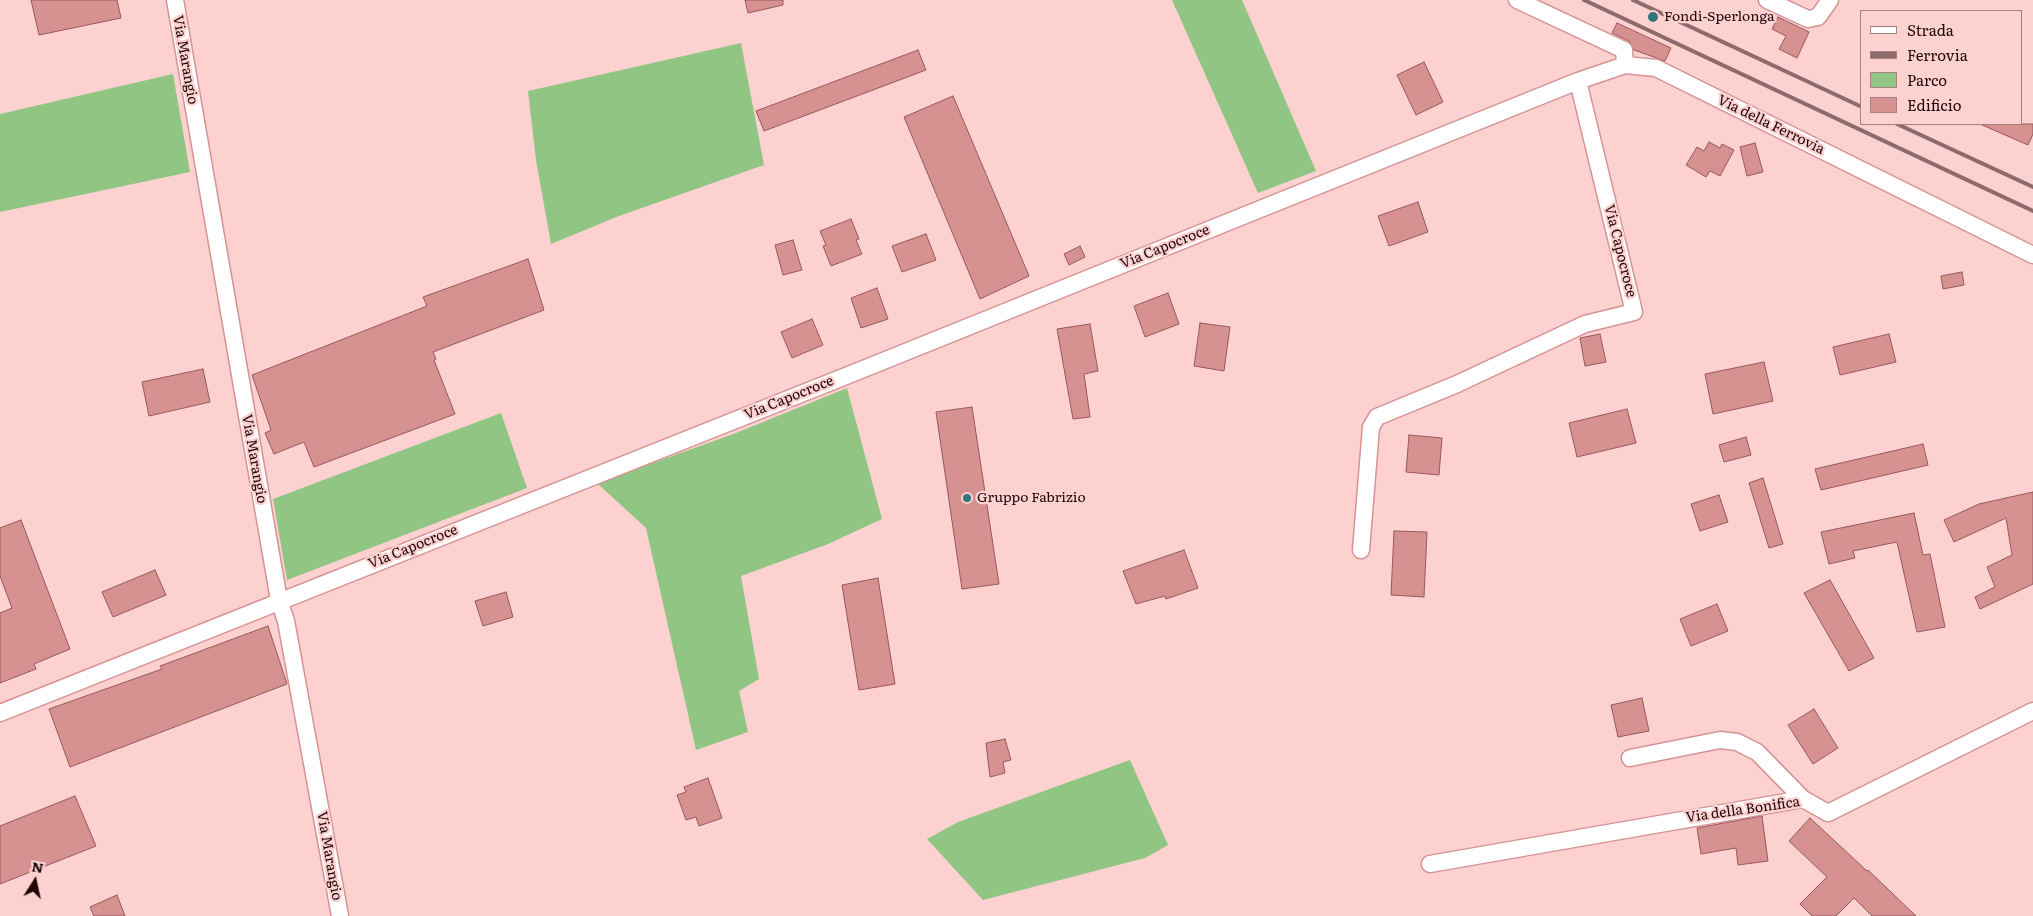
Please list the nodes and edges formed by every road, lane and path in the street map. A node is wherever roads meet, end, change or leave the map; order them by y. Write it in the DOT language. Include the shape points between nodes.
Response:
graph roads {
  1 [pos="175,0"];
  2 [pos="1517,0"];
  3 [pos="1767,0"];
  4 [pos="1830,0"];
  5 [pos="1625,65"];
  6 [pos="1578,81"];
  7 [pos="2033,255"];
  8 [pos="1361,550"];
  9 [pos="279,600"];
  10 [pos="2033,711"];
  11 [pos="0,713"];
  12 [pos="1630,758"];
  13 [pos="1803,799"];
  14 [pos="1430,864"];
  15 [pos="340,916"];
  1 -- 9 [label="street, Via Marangio"];
  2 -- 5 [label="street" via="1624,50"];
  3 -- 4 [label="street" via="1808,20 1818,17"];
  5 -- 6 [label="street, Via Capocroce"];
  5 -- 7 [label="street, Via della Ferrovia" via="1656,68"];
  6 -- 8 [label="street, Via Capocroce" via="1634,312 1584,324 1457,384 1377,417 1371,427"];
  6 -- 9 [label="street, Via Capocroce"];
  9 -- 11 [label="street, Via Capocroce"];
  9 -- 15 [label="street, Via Marangio" via="286,622"];
  10 -- 13 [label="street, Via della Bonifica" via="1828,813"];
  12 -- 13 [label="street" via="1720,740 1737,742 1757,752"];
  13 -- 14 [label="street, Via della Bonifica"];
}
